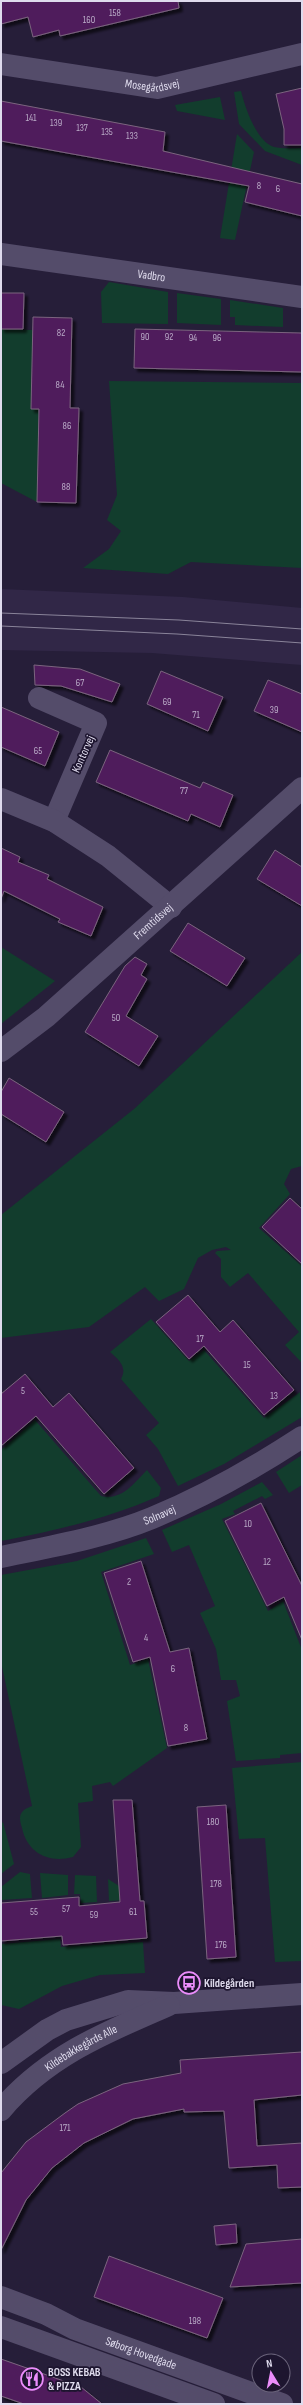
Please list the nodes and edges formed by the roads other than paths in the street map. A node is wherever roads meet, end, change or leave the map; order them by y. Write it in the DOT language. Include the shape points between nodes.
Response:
graph roads {
  1 [pos="302,54"];
  2 [pos="1,64"];
  3 [pos="1,254"];
  4 [pos="302,297"];
  5 [pos="39,698"];
  6 [pos="302,788"];
  7 [pos="1,800"];
  8 [pos="54,821"];
  9 [pos="171,907"];
  10 [pos="1,1051"];
  11 [pos="302,1437"];
  12 [pos="1,1557"];
  13 [pos="302,1994"];
  14 [pos="174,2003"];
  15 [pos="1,2063"];
  16 [pos="4,2100"];
  17 [pos="1,2297"];
  18 [pos="1,2310"];
  19 [pos="1,2327"];
  20 [pos="75,2329"];
  21 [pos="170,2397"];
  22 [pos="214,2404"];
  23 [pos="282,2404"];
  1 -- 2 [label="street, Mosegårdsvej" via="157,88"];
  3 -- 4 [label="street, Vadbro"];
  5 -- 8 [label="street, Kontorvej" via="96,723"];
  6 -- 9 [label="street, Fremtidsvej"];
  7 -- 8 [label="street"];
  8 -- 9 [label="street" via="108,856"];
  9 -- 10 [label="street, Fremtidsvej" via="46,1017"];
  11 -- 12 [label="street, Solnavej" via="260,1465 151,1518 67,1543"];
  13 -- 14 [label="street, Kildebakkegårds Alle"];
  14 -- 15 [label="street, Kildebakkegårds Alle" via="128,2001 88,2012 47,2030"];
  14 -- 16 [label="street, Kildebakkegårds Alle" via="81,2044 47,2066"];
  17 -- 20 [label="street, Søborg Hovedgade" via="46,2314"];
  18 -- 20 [label="street"];
  19 -- 21 [label="street, Søborg Hovedgade"];
  20 -- 23 [label="street, Søborg Hovedgade"];
  21 -- 22 [label="street, Søborg Hovedgade"];
}
